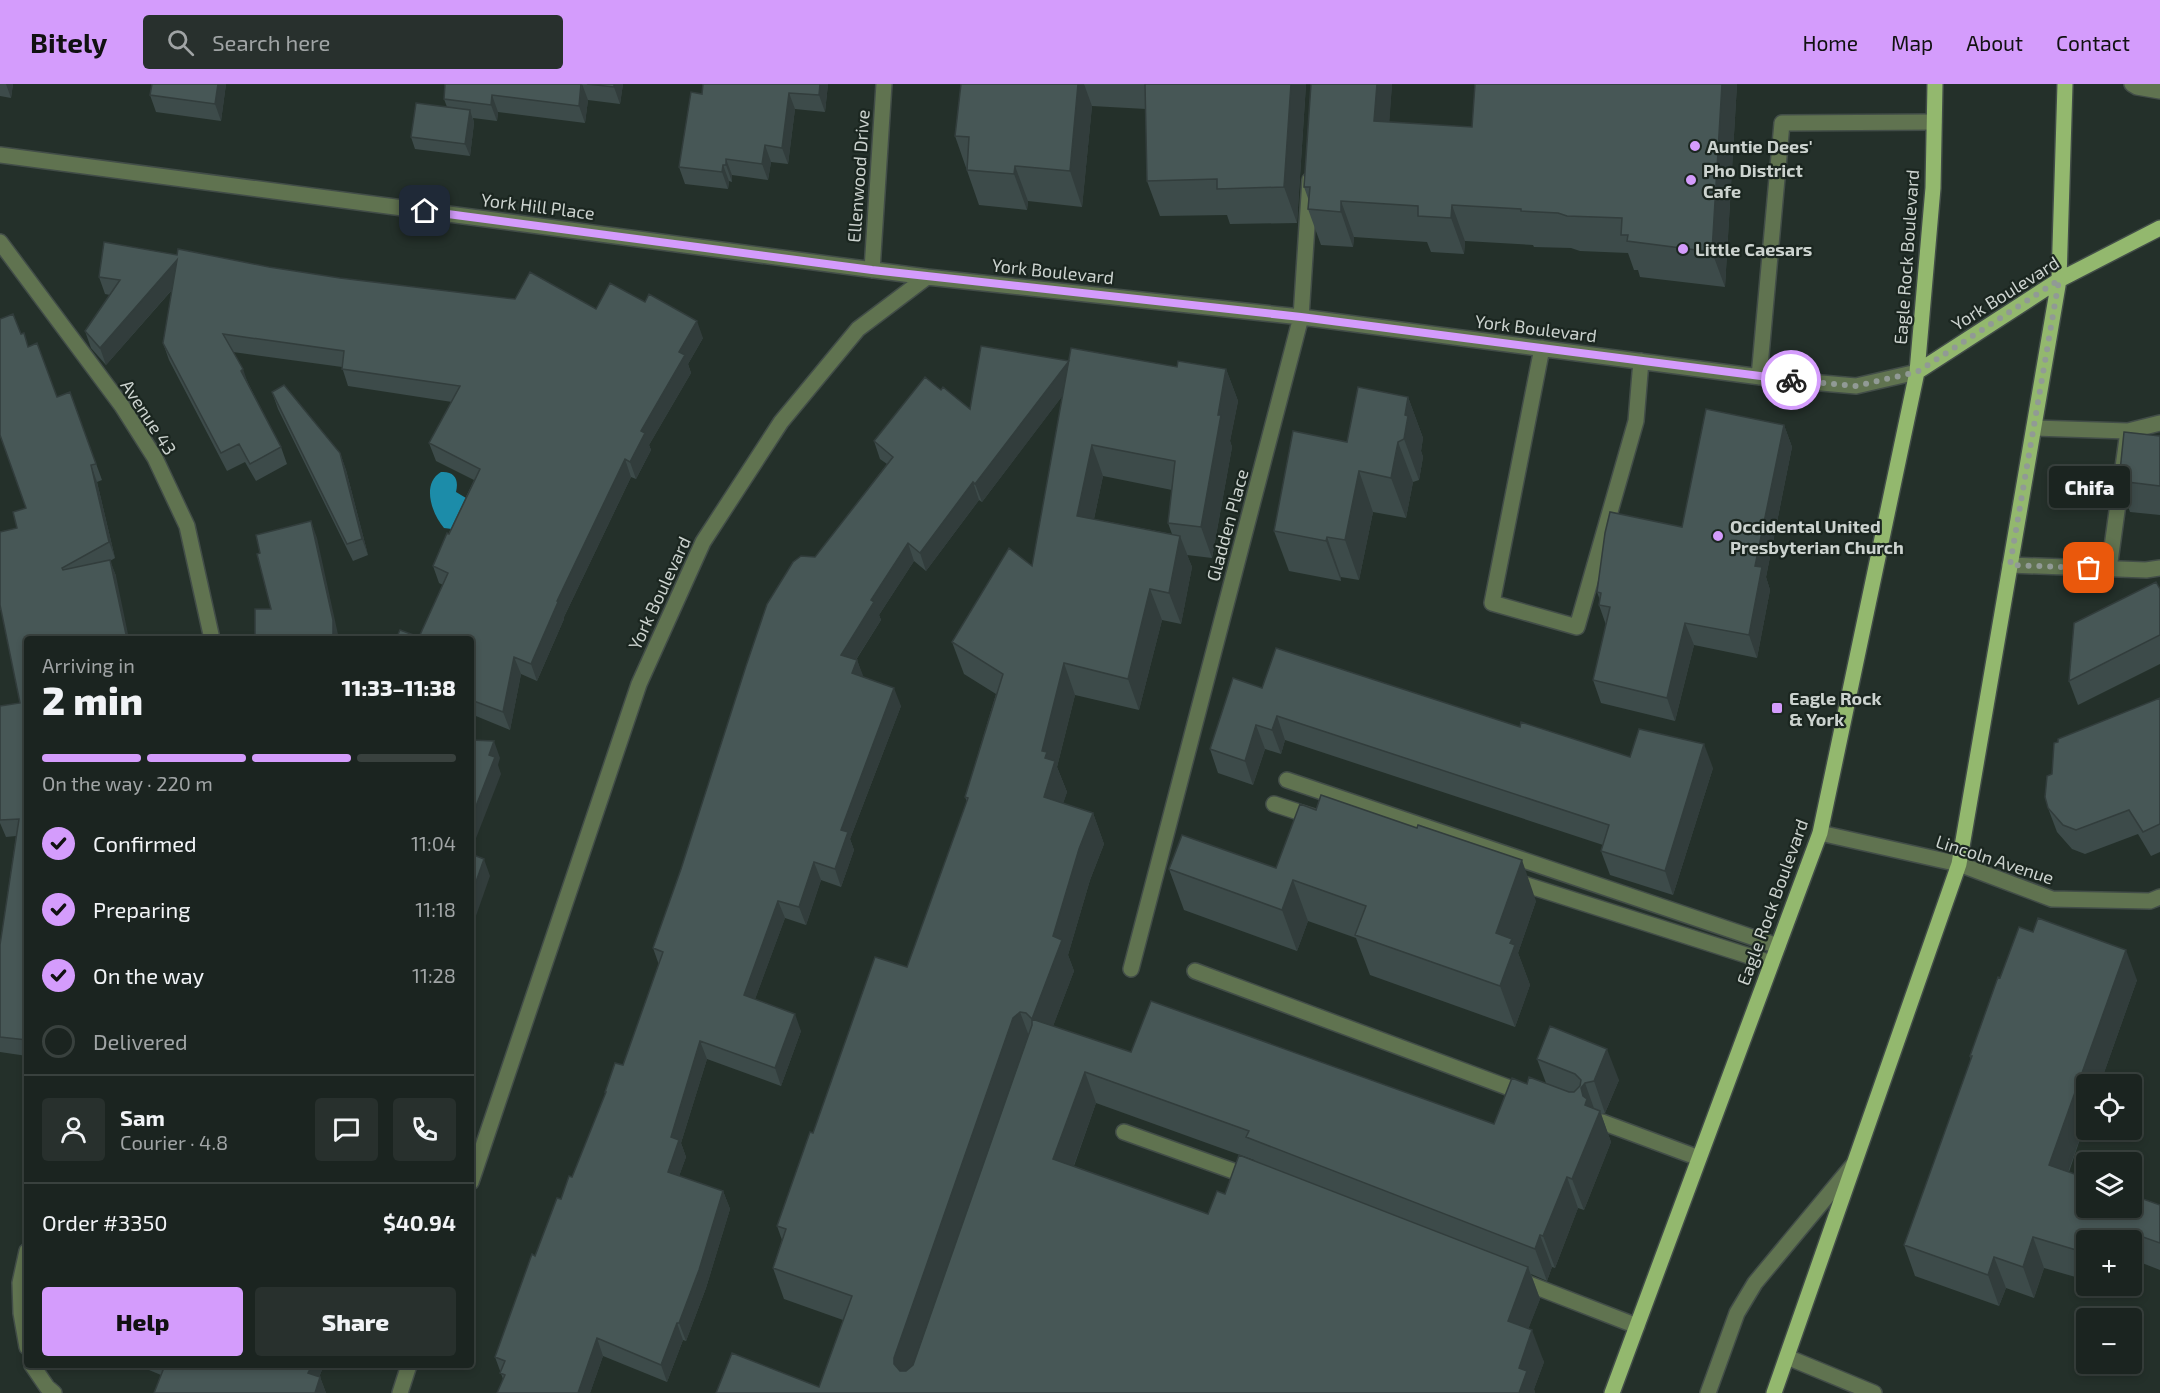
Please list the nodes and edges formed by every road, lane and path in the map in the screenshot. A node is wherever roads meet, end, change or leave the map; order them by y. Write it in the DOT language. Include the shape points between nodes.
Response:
graph roads {
  1 [pos="884,84"];
  2 [pos="1935,84"];
  3 [pos="2065,84"];
  4 [pos="2132,84"];
  5 [pos="2160,91"];
  6 [pos="1934,122"];
  7 [pos="0,155"];
  8 [pos="1311,164"];
  9 [pos="2160,228"];
  10 [pos="0,242"];
  11 [pos="872,270"];
  12 [pos="927,276"];
  13 [pos="2059,280"];
  14 [pos="1301,317"];
  15 [pos="1542,348"];
  16 [pos="1641,361"];
  17 [pos="1917,372"];
  18 [pos="1759,377"];
  19 [pos="2160,423"];
  20 [pos="2034,428"];
  21 [pos="2128,431"];
  22 [pos="2010,565"];
  23 [pos="2160,568"];
  24 [pos="2109,569"];
  25 [pos="211,636"];
  26 [pos="1287,780"];
  27 [pos="1274,804"];
  28 [pos="1330,822"];
  29 [pos="1820,832"];
  30 [pos="1959,864"];
  31 [pos="1500,876"];
  32 [pos="2160,897"];
  33 [pos="1778,946"];
  34 [pos="1771,963"];
  35 [pos="1131,969"];
  36 [pos="1195,971"];
  37 [pos="1538,1098"];
  38 [pos="1602,1122"];
  39 [pos="1124,1132"];
  40 [pos="1699,1158"];
  41 [pos="1854,1164"];
  42 [pos="474,1173"];
  43 [pos="1266,1183"];
  44 [pos="24,1265"];
  45 [pos="1506,1275"];
  46 [pos="1637,1326"];
  47 [pos="24,1330"];
  48 [pos="1787,1357"];
  49 [pos="34,1368"];
  50 [pos="409,1368"];
  51 [pos="54,1393"];
  52 [pos="400,1393"];
  53 [pos="1612,1393"];
  54 [pos="1708,1393"];
  55 [pos="1774,1393"];
  56 [pos="1874,1393"];
  1 -- 11 [label="street, Ellenwood Drive"];
  2 -- 6 [label="main road, Eagle Rock Boulevard"];
  3 -- 13 [label="main road"];
  4 -- 5 [label="street"];
  6 -- 17 [label="main road, Eagle Rock Boulevard" via="1933,188"];
  6 -- 18 [label="street" via="1782,123"];
  7 -- 11 [label="street, York Hill Place"];
  8 -- 14 [label="street, Gladden Place"];
  9 -- 13 [label="main road, York Boulevard"];
  10 -- 25 [label="street, Avenue 43" via="122,406 155,459 186,526"];
  11 -- 12 [label="street, York Hill Place"];
  12 -- 14 [label="street, York Boulevard"];
  12 -- 42 [label="street, York Boulevard" via="851,337 781,422 703,542 639,684"];
  13 -- 17 [label="main road, York Boulevard"];
  13 -- 20 [label="main road"];
  14 -- 15 [label="street, York Boulevard"];
  14 -- 35 [label="street, Gladden Place"];
  15 -- 16 [label="street, York Boulevard"];
  15 -- 16 [label="street" via="1492,603 1577,627 1636,421"];
  16 -- 18 [label="street, York Boulevard"];
  17 -- 18 [label="street, York Boulevard" via="1856,386"];
  17 -- 29 [label="main road, Eagle Rock Boulevard"];
  19 -- 21 [label="street"];
  20 -- 21 [label="street"];
  20 -- 22 [label="main road"];
  21 -- 24 [label="street"];
  22 -- 24 [label="street"];
  22 -- 30 [label="main road"];
  23 -- 24 [label="street"];
  26 -- 33 [label="street"];
  27 -- 28 [label="street"];
  29 -- 30 [label="street, Lincoln Avenue"];
  29 -- 33 [label="main road, Eagle Rock Boulevard"];
  30 -- 32 [label="street, Lincoln Avenue" via="2052,899 2150,901"];
  30 -- 41 [label="main road"];
  31 -- 34 [label="street"];
  33 -- 34 [label="main road, Eagle Rock Boulevard"];
  34 -- 40 [label="main road, Eagle Rock Boulevard"];
  36 -- 37 [label="street"];
  38 -- 40 [label="street"];
  39 -- 43 [label="street"];
  40 -- 46 [label="main road, Eagle Rock Boulevard"];
  41 -- 48 [label="main road"];
  41 -- 54 [label="street" via="1755,1283 1737,1313"];
  44 -- 47 [label="street" via="20,1283"];
  45 -- 46 [label="street"];
  46 -- 53 [label="main road, Eagle Rock Boulevard"];
  48 -- 55 [label="main road"];
  48 -- 56 [label="street"];
  49 -- 51 [label="street"];
  50 -- 52 [label="street"];
}
